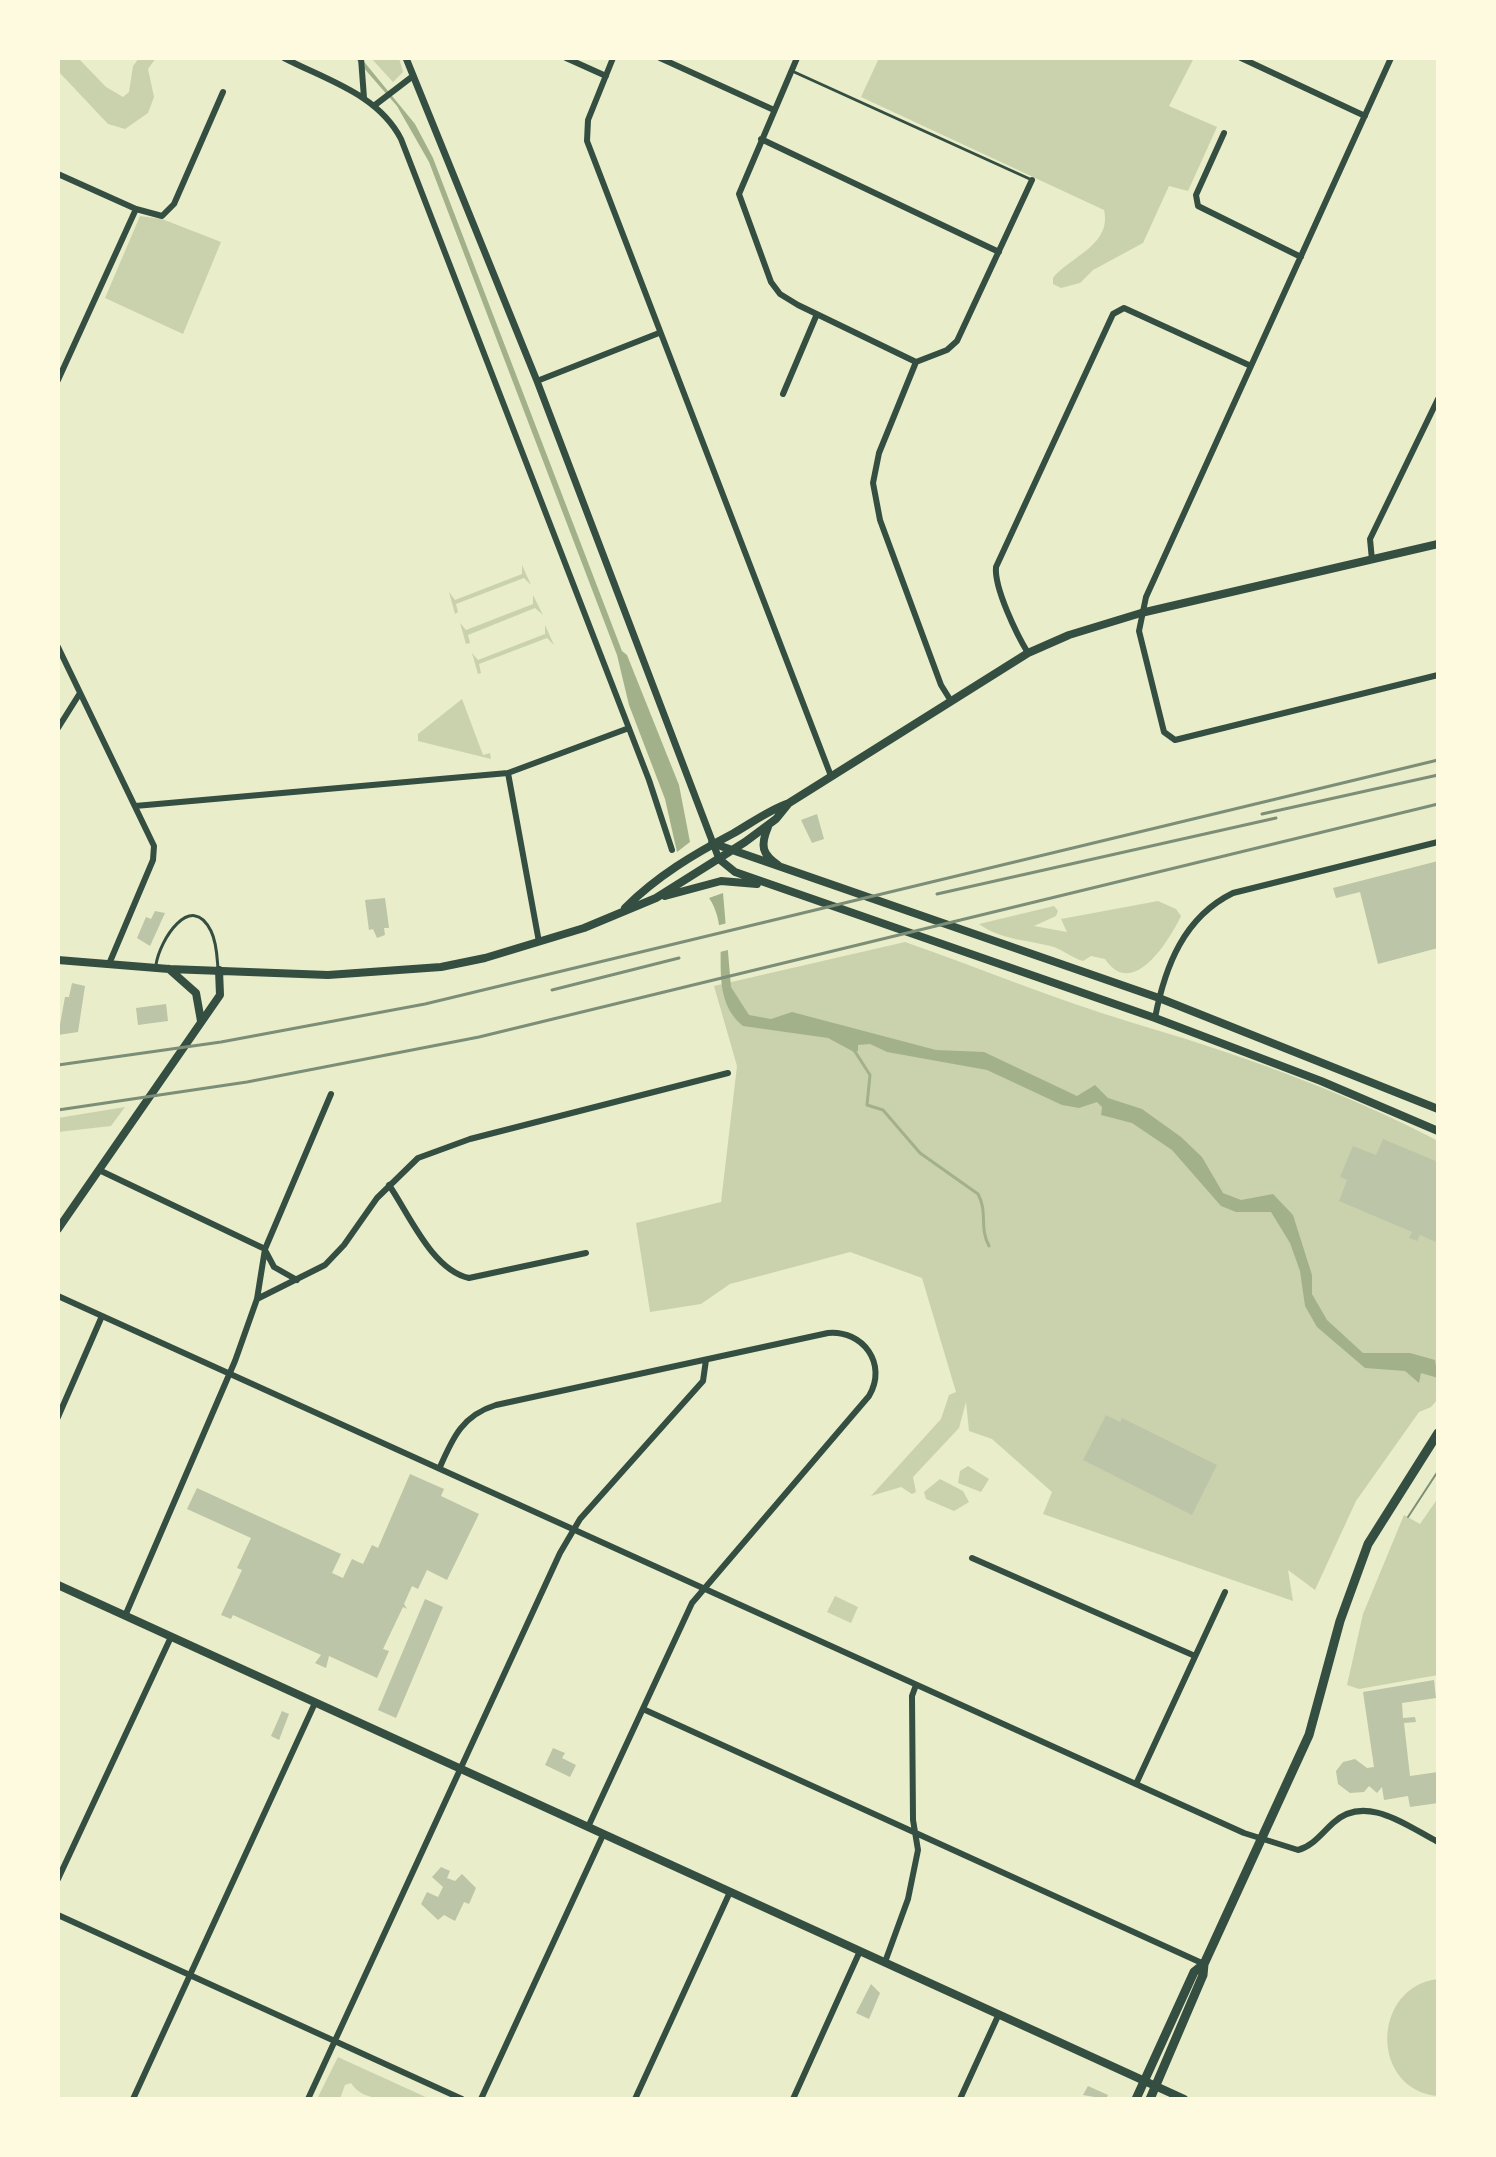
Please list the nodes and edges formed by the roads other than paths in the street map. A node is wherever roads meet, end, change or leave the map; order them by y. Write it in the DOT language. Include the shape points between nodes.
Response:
graph roads {
  1 [pos="284,58"];
  2 [pos="361,58"];
  3 [pos="406,58"];
  4 [pos="566,58"];
  5 [pos="613,58"];
  6 [pos="660,58"];
  7 [pos="797,58"];
  8 [pos="1241,58"];
  9 [pos="1391,58"];
  10 [pos="792,71"];
  11 [pos="413,76"];
  12 [pos="606,76"];
  13 [pos="223,92"];
  14 [pos="364,98"];
  15 [pos="375,105"];
  16 [pos="774,110"];
  17 [pos="1365,116"];
  18 [pos="1224,133"];
  19 [pos="761,139"];
  20 [pos="58,174"];
  21 [pos="1032,180"];
  22 [pos="136,209"];
  23 [pos="999,252"];
  24 [pos="1301,257"];
  25 [pos="817,314"];
  26 [pos="659,333"];
  27 [pos="916,362"];
  28 [pos="1251,366"];
  29 [pos="58,380"];
  30 [pos="537,381"];
  31 [pos="783,394"];
  32 [pos="1438,399"];
  33 [pos="1438,544"];
  34 [pos="1372,560"];
  35 [pos="1141,613"];
  36 [pos="58,647"];
  37 [pos="1028,653"];
  38 [pos="1438,675"];
  39 [pos="80,693"];
  40 [pos="951,701"];
  41 [pos="58,728"];
  42 [pos="629,728"];
  43 [pos="508,773"];
  44 [pos="831,776"];
  45 [pos="789,803"];
  46 [pos="135,806"];
  47 [pos="776,819"];
  48 [pos="733,833"];
  49 [pos="1438,842"];
  50 [pos="712,843"];
  51 [pos="726,849"];
  52 [pos="672,850"];
  53 [pos="719,859"];
  54 [pos="789,873"];
  55 [pos="782,888"];
  56 [pos="656,898"];
  57 [pos="625,908"];
  58 [pos="539,942"];
  59 [pos="58,960"];
  60 [pos="109,964"];
  61 [pos="155,968"];
  62 [pos="169,969"];
  63 [pos="219,970"];
  64 [pos="1159,998"];
  65 [pos="1155,1018"];
  66 [pos="199,1025"];
  67 [pos="728,1073"];
  68 [pos="331,1094"];
  69 [pos="1438,1109"];
  70 [pos="1438,1131"];
  71 [pos="99,1170"];
  72 [pos="389,1185"];
  73 [pos="58,1229"];
  74 [pos="265,1249"];
  75 [pos="586,1253"];
  76 [pos="297,1280"];
  77 [pos="58,1296"];
  78 [pos="257,1299"];
  79 [pos="102,1316"];
  80 [pos="706,1360"];
  81 [pos="230,1374"];
  82 [pos="58,1417"];
  83 [pos="1438,1433"];
  84 [pos="440,1467"];
  85 [pos="574,1529"];
  86 [pos="972,1558"];
  87 [pos="58,1585"];
  88 [pos="703,1588"];
  89 [pos="1225,1592"];
  90 [pos="125,1616"];
  91 [pos="171,1637"];
  92 [pos="1195,1656"];
  93 [pos="916,1685"];
  94 [pos="315,1703"];
  95 [pos="643,1709"];
  96 [pos="461,1769"];
  97 [pos="1136,1784"];
  98 [pos="588,1827"];
  99 [pos="917,1834"];
  100 [pos="603,1835"];
  101 [pos="1261,1839"];
  102 [pos="1438,1842"];
  103 [pos="58,1879"];
  104 [pos="730,1892"];
  105 [pos="58,1915"];
  106 [pos="860,1951"];
  107 [pos="885,1962"];
  108 [pos="1204,1964"];
  109 [pos="190,1975"];
  110 [pos="998,2016"];
  111 [pos="334,2041"];
  112 [pos="1144,2081"];
  113 [pos="1155,2086"];
  114 [pos="133,2099"];
  115 [pos="308,2099"];
  116 [pos="462,2099"];
  117 [pos="481,2099"];
  118 [pos="635,2099"];
  119 [pos="793,2099"];
  120 [pos="960,2099"];
  121 [pos="1136,2099"];
  122 [pos="1150,2099"];
  123 [pos="1184,2099"];
  1 -- 14 [label="street"];
  2 -- 14 [label="street"];
  3 -- 11 [label="street"];
  4 -- 12 [label="street"];
  5 -- 12 [label="street"];
  6 -- 16 [label="street"];
  7 -- 10 [label="street"];
  8 -- 17 [label="street"];
  9 -- 17 [label="street"];
  10 -- 16 [label="street"];
  10 -- 21 [label="lane"];
  11 -- 15 [label="street"];
  11 -- 30 [label="street"];
  12 -- 26 [label="street" via="588,120 587,141"];
  13 -- 22 [label="street" via="171,209 162,216"];
  14 -- 15 [label="street"];
  15 -- 42 [label="street" via="401,139"];
  16 -- 19 [label="street"];
  17 -- 24 [label="street"];
  18 -- 24 [label="street" via="1196,195 1198,206"];
  19 -- 23 [label="street"];
  19 -- 25 [label="street" via="742,181 741,205 771,282 780,294"];
  20 -- 22 [label="street"];
  21 -- 23 [label="street"];
  22 -- 29 [label="street"];
  23 -- 27 [label="street" via="957,341"];
  24 -- 28 [label="street"];
  25 -- 27 [label="street"];
  25 -- 31 [label="street"];
  26 -- 30 [label="street"];
  26 -- 44 [label="street"];
  27 -- 40 [label="street" via="875,466 875,503"];
  28 -- 35 [label="street"];
  28 -- 37 [label="street" via="1121,308 1113,314 996,567"];
  30 -- 50 [label="street"];
  32 -- 34 [label="street" via="1372,535"];
  33 -- 34 [label="main road"];
  34 -- 35 [label="main road"];
  35 -- 37 [label="main road"];
  35 -- 38 [label="street" via="1139,631 1169,739"];
  36 -- 39 [label="street"];
  37 -- 40 [label="main road"];
  39 -- 41 [label="street"];
  39 -- 46 [label="street"];
  40 -- 44 [label="main road"];
  42 -- 43 [label="street"];
  42 -- 52 [label="street"];
  43 -- 46 [label="street"];
  43 -- 58 [label="street"];
  44 -- 45 [label="main road"];
  45 -- 47 [label="main road"];
  45 -- 48 [label="main road"];
  46 -- 60 [label="street" via="154,846 153,860"];
  47 -- 51 [label="main road"];
  47 -- 54 [label="main road" via="765,834 764,852"];
  48 -- 50 [label="main road"];
  48 -- 51 [label="main road"];
  49 -- 64 [label="street" via="1216,901 1184,933"];
  50 -- 51 [label="main road"];
  50 -- 53 [label="street"];
  50 -- 57 [label="main road" via="653,881"];
  51 -- 53 [label="main road"];
  51 -- 54 [label="main road"];
  53 -- 55 [label="main road" via="735,872"];
  53 -- 56 [label="main road"];
  54 -- 64 [label="main road"];
  55 -- 56 [label="main road" via="721,881"];
  55 -- 65 [label="main road"];
  56 -- 57 [label="main road"];
  57 -- 58 [label="main road"];
  58 -- 63 [label="main road" via="441,967 369,974"];
  59 -- 60 [label="main road"];
  60 -- 61 [label="main road"];
  61 -- 62 [label="main road"];
  61 -- 63 [label="lane" via="163,938 173,925 191,917 211,931"];
  62 -- 63 [label="main road"];
  62 -- 66 [label="main road" via="196,993"];
  63 -- 66 [label="main road" via="220,995"];
  64 -- 65 [label="street"];
  64 -- 69 [label="main road"];
  65 -- 70 [label="main road"];
  66 -- 71 [label="main road"];
  67 -- 72 [label="street" via="432,1151"];
  68 -- 74 [label="street"];
  71 -- 73 [label="main road"];
  71 -- 74 [label="street"];
  72 -- 75 [label="street" via="436,1255 456,1275 469,1278"];
  72 -- 76 [label="street" via="333,1257"];
  74 -- 76 [label="street" via="274,1267"];
  74 -- 78 [label="street"];
  76 -- 78 [label="street"];
  77 -- 79 [label="street"];
  78 -- 81 [label="street"];
  79 -- 81 [label="street"];
  79 -- 82 [label="street"];
  80 -- 84 [label="street" via="485,1408 462,1424"];
  80 -- 85 [label="street" via="703,1381"];
  80 -- 88 [label="street" via="845,1333 873,1356 876,1377 869,1396"];
  81 -- 84 [label="street"];
  81 -- 90 [label="street"];
  83 -- 101 [label="main road" via="1368,1544 1309,1735"];
  84 -- 85 [label="street"];
  85 -- 88 [label="street"];
  85 -- 96 [label="street"];
  86 -- 92 [label="street"];
  87 -- 90 [label="main road"];
  88 -- 93 [label="street"];
  88 -- 95 [label="street"];
  89 -- 92 [label="street"];
  90 -- 91 [label="main road"];
  91 -- 94 [label="main road"];
  91 -- 103 [label="street"];
  92 -- 97 [label="street"];
  93 -- 97 [label="street"];
  93 -- 99 [label="street" via="912,1696"];
  94 -- 96 [label="main road"];
  94 -- 109 [label="street"];
  95 -- 98 [label="street"];
  95 -- 99 [label="street"];
  96 -- 98 [label="main road"];
  96 -- 111 [label="street"];
  97 -- 101 [label="street"];
  98 -- 100 [label="main road"];
  99 -- 107 [label="street" via="908,1899"];
  99 -- 108 [label="street"];
  100 -- 104 [label="main road"];
  100 -- 117 [label="street"];
  101 -- 102 [label="street" via="1302,1849 1343,1815 1362,1810 1383,1814"];
  101 -- 108 [label="main road"];
  104 -- 106 [label="main road"];
  104 -- 118 [label="street"];
  105 -- 109 [label="street"];
  106 -- 107 [label="main road"];
  106 -- 119 [label="street"];
  107 -- 110 [label="main road"];
  108 -- 112 [label="main road" via="1194,1972"];
  108 -- 113 [label="main road"];
  109 -- 111 [label="street"];
  109 -- 114 [label="street"];
  110 -- 112 [label="main road"];
  110 -- 120 [label="street"];
  111 -- 115 [label="street"];
  111 -- 116 [label="street"];
  112 -- 113 [label="main road"];
  112 -- 121 [label="main road"];
  113 -- 122 [label="main road"];
  113 -- 123 [label="main road"];
}
